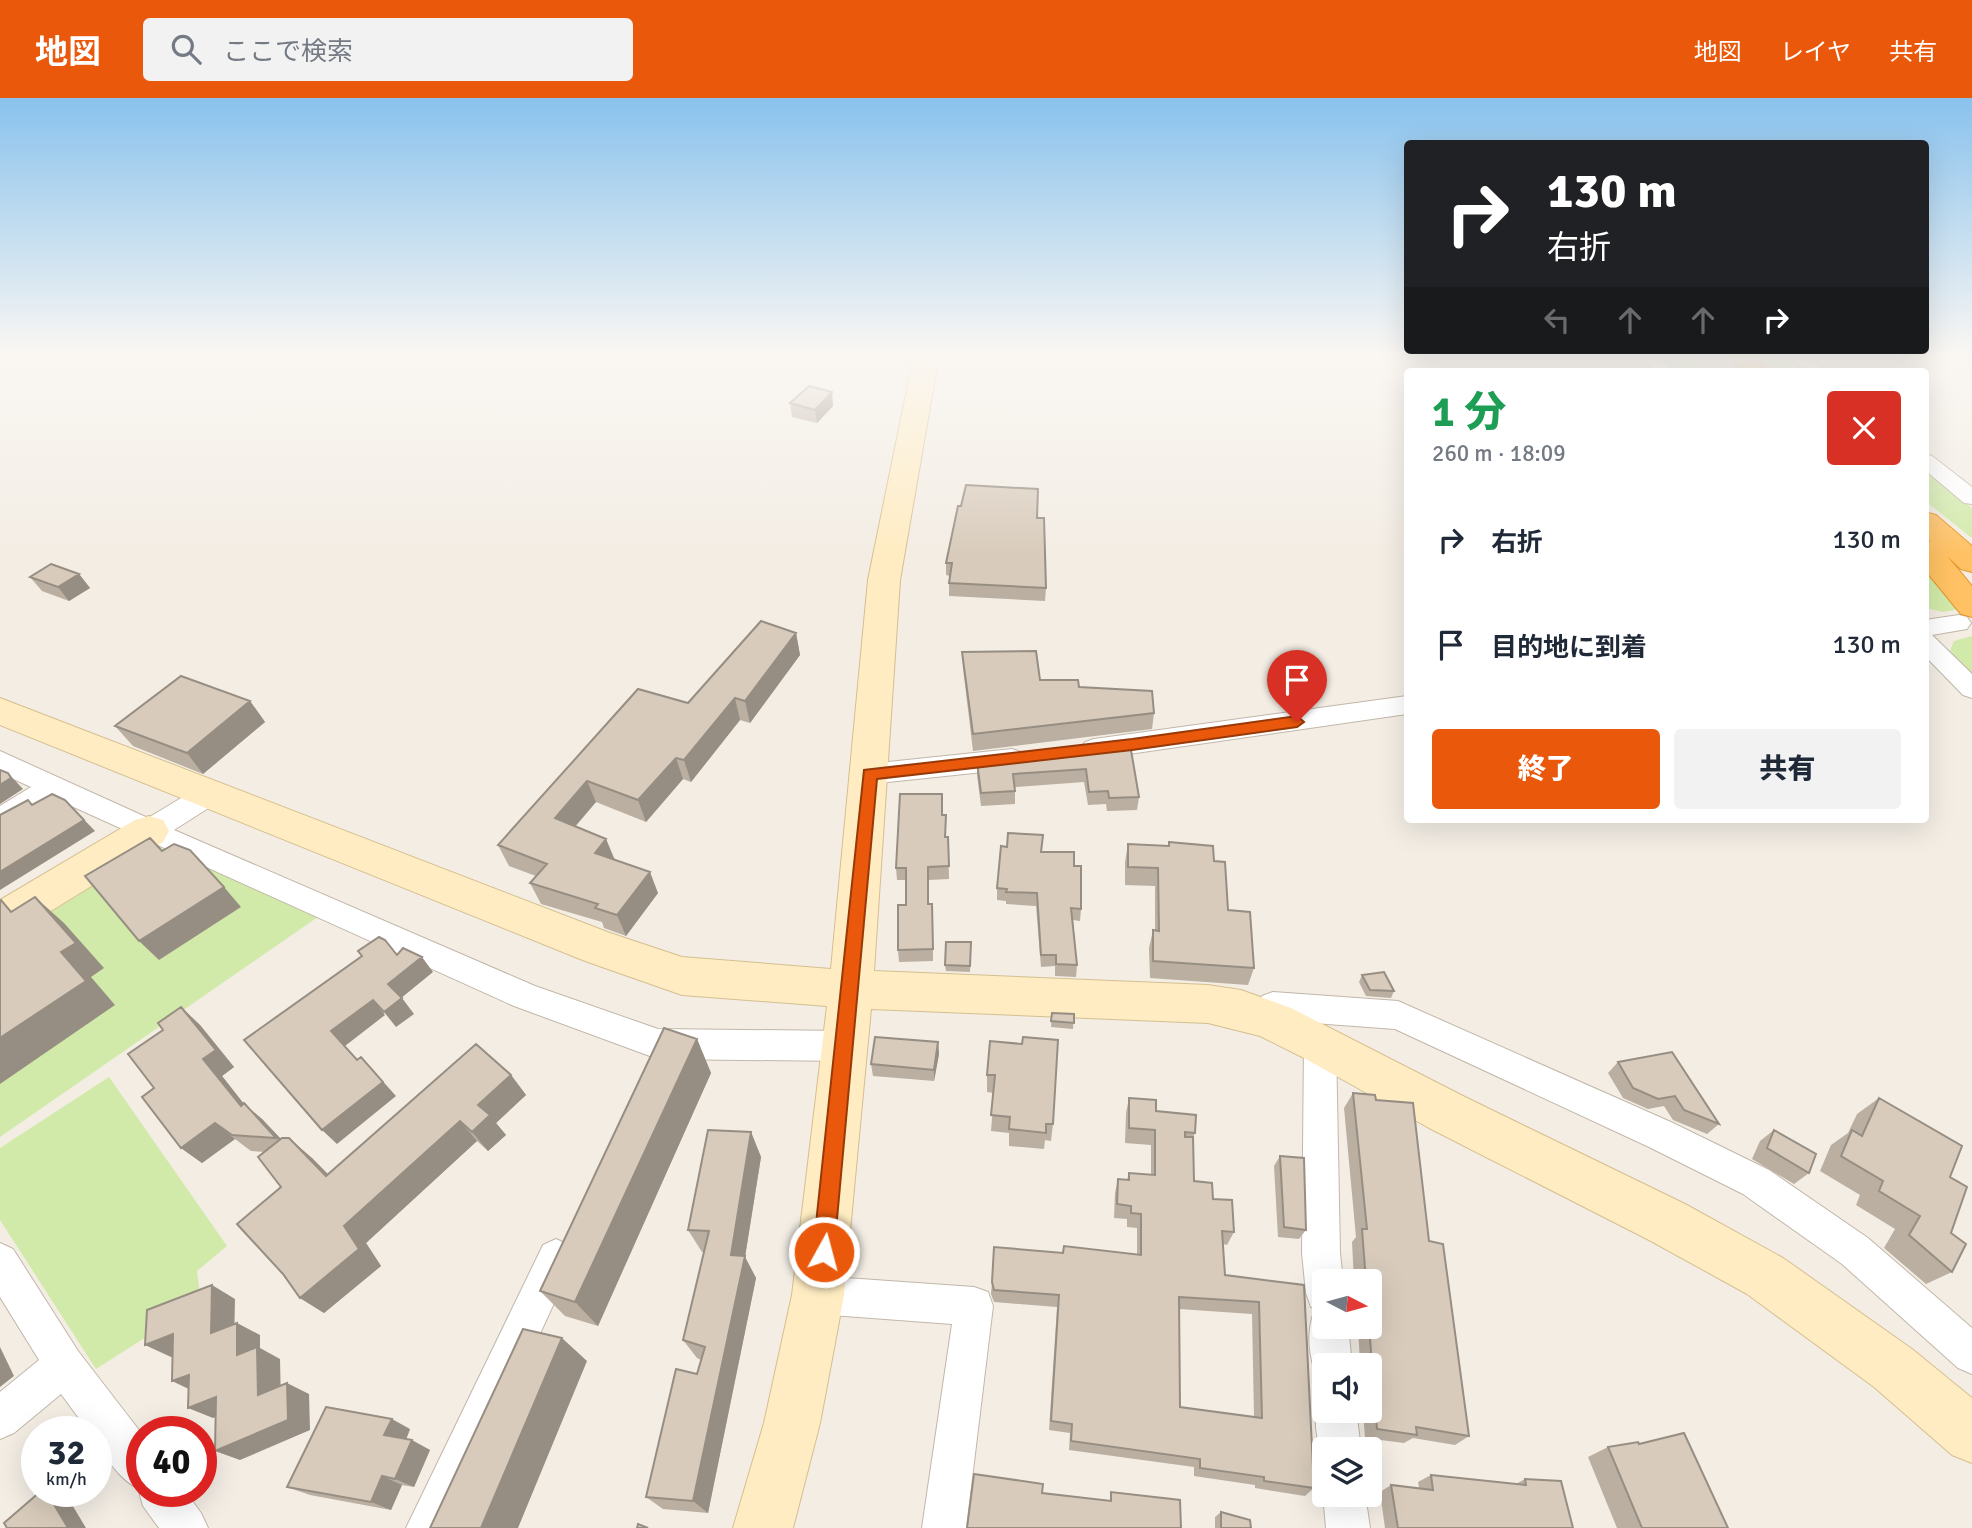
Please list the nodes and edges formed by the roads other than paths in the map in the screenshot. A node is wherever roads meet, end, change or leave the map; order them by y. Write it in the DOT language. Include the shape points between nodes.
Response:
graph roads {
  1 [pos="914,422"];
  2 [pos="1929,463"];
  3 [pos="1972,498"];
  4 [pos="1929,516"];
  5 [pos="1929,524"];
  6 [pos="1972,550"];
  7 [pos="1929,554"];
  8 [pos="1929,556"];
  9 [pos="1972,562"];
  10 [pos="1972,593"];
  11 [pos="1965,615"];
  12 [pos="1929,627"];
  13 [pos="1929,645"];
  14 [pos="1972,689"];
  15 [pos="1404,705"];
  16 [pos="0,711"];
  17 [pos="1065,753"];
  18 [pos="1038,756"];
  19 [pos="0,761"];
  20 [pos="869,774"];
  21 [pos="54,787"];
  22 [pos="211,793"];
  23 [pos="0,819"];
  24 [pos="149,831"];
  25 [pos="0,921"];
  26 [pos="851,989"];
  27 [pos="1273,1006"];
  28 [pos="658,1044"];
  29 [pos="1320,1044"];
  30 [pos="845,1046"];
  31 [pos="640,1081"];
  32 [pos="570,1230"];
  33 [pos="0,1262"];
  34 [pos="1323,1269"];
  35 [pos="818,1295"];
  36 [pos="1972,1354"];
  37 [pos="64,1364"];
  38 [pos="0,1419"];
  39 [pos="1969,1425"];
  40 [pos="126,1447"];
  41 [pos="170,1507"];
  42 [pos="1346,1507"];
  43 [pos="186,1528"];
  44 [pos="428,1528"];
  45 [pos="763,1528"];
  46 [pos="944,1528"];
  47 [pos="1348,1528"];
  1 -- 20 [label="street" via="884,580"];
  2 -- 3 [label="street"];
  4 -- 6 [label="highway"];
  5 -- 9 [label="highway"];
  7 -- 10 [label="highway"];
  8 -- 11 [label="highway"];
  11 -- 12 [label="street"];
  13 -- 14 [label="street"];
  15 -- 17 [label="street"];
  16 -- 22 [label="street"];
  18 -- 20 [label="street"];
  19 -- 21 [label="street"];
  20 -- 26 [label="street"];
  21 -- 23 [label="street"];
  21 -- 24 [label="street"];
  22 -- 24 [label="street"];
  22 -- 26 [label="street" via="600,948 682,976"];
  24 -- 25 [label="street"];
  24 -- 28 [label="street" via="525,996"];
  26 -- 29 [label="street" via="1208,1004 1275,1022"];
  26 -- 30 [label="street"];
  27 -- 36 [label="street" via="1398,1015 1756,1182 1855,1251"];
  28 -- 30 [label="street"];
  28 -- 31 [label="street"];
  29 -- 34 [label="street"];
  29 -- 39 [label="street" via="1765,1276"];
  30 -- 35 [label="street"];
  32 -- 44 [label="street"];
  33 -- 37 [label="street"];
  35 -- 45 [label="street" via="792,1423"];
  35 -- 46 [label="street" via="974,1306"];
  37 -- 38 [label="street"];
  37 -- 40 [label="street"];
  41 -- 43 [label="street"];
  42 -- 47 [label="street"];
}
